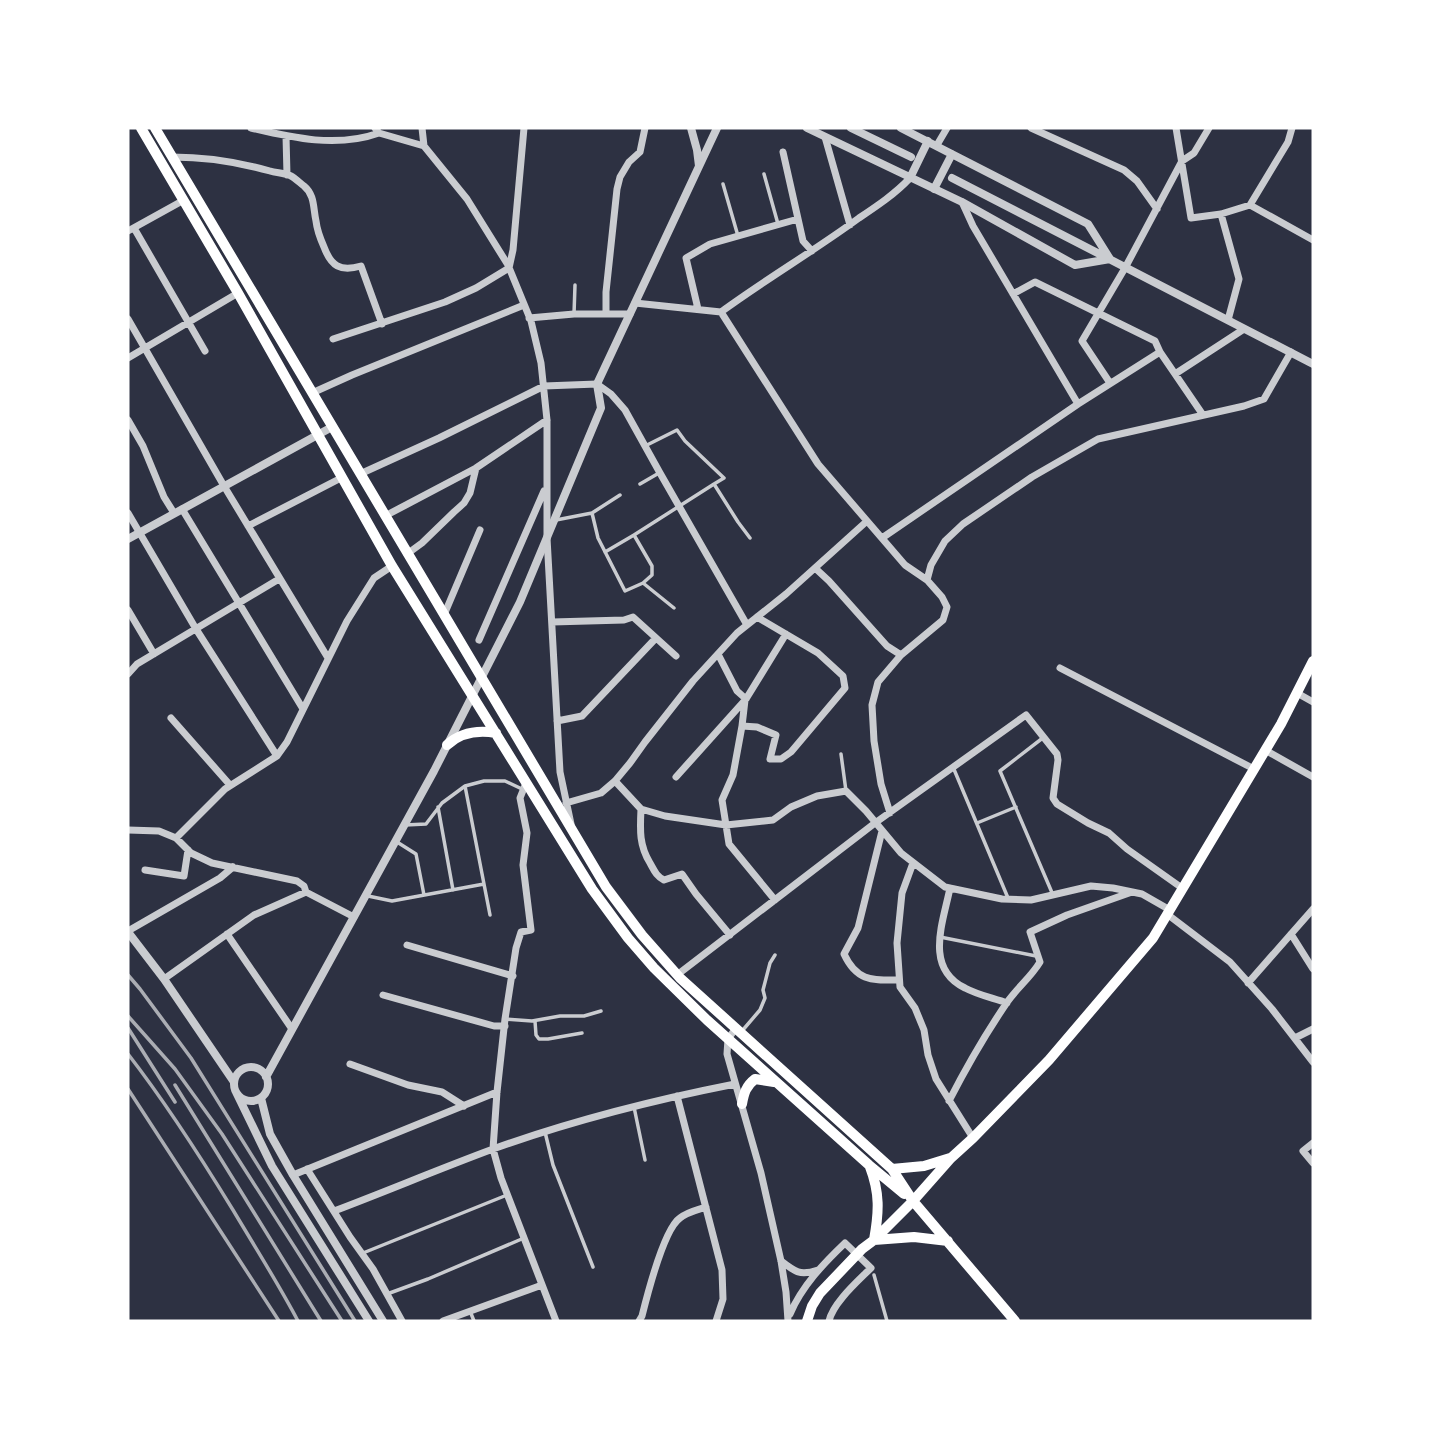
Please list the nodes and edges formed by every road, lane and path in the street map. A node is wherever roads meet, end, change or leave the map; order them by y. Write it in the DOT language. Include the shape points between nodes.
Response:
graph roads {
  1 [pos="141,128"];
  2 [pos="155,128"];
  3 [pos="251,128"];
  4 [pos="422,128"];
  5 [pos="524,128"];
  6 [pos="645,128"];
  7 [pos="691,128"];
  8 [pos="717,128"];
  9 [pos="807,128"];
  10 [pos="851,128"];
  11 [pos="901,128"];
  12 [pos="947,128"];
  13 [pos="1031,128"];
  14 [pos="1176,128"];
  15 [pos="1209,128"];
  16 [pos="1292,128"];
  17 [pos="377,130"];
  18 [pos="286,136"];
  19 [pos="825,137"];
  20 [pos="928,141"];
  21 [pos="937,145"];
  22 [pos="424,146"];
  23 [pos="783,152"];
  24 [pos="952,153"];
  25 [pos="172,157"];
  26 [pos="911,157"];
  27 [pos="1182,161"];
  28 [pos="699,166"];
  29 [pos="764,174"];
  30 [pos="287,175"];
  31 [pos="910,178"];
  32 [pos="952,178"];
  33 [pos="723,184"];
  34 [pos="934,189"];
  35 [pos="184,200"];
  36 [pos="962,202"];
  37 [pos="1250,205"];
  38 [pos="1157,209"];
  39 [pos="1221,214"];
  40 [pos="798,219"];
  41 [pos="778,225"];
  42 [pos="850,225"];
  43 [pos="131,230"];
  44 [pos="738,236"];
  45 [pos="1313,240"];
  46 [pos="812,251"];
  47 [pos="1110,260"];
  48 [pos="509,268"];
  49 [pos="1125,268"];
  50 [pos="575,285"];
  51 [pos="238,293"];
  52 [pos="1013,294"];
  53 [pos="635,303"];
  54 [pos="524,305"];
  55 [pos="698,309"];
  56 [pos="721,312"];
  57 [pos="1099,313"];
  58 [pos="574,314"];
  59 [pos="606,314"];
  60 [pos="629,314"];
  61 [pos="529,318"];
  62 [pos="128,319"];
  63 [pos="1228,320"];
  64 [pos="188,322"];
  65 [pos="382,324"];
  66 [pos="1244,329"];
  67 [pos="333,339"];
  68 [pos="145,348"];
  69 [pos="205,351"];
  70 [pos="1160,352"];
  71 [pos="1291,352"];
  72 [pos="128,358"];
  73 [pos="1313,364"];
  74 [pos="1175,374"];
  75 [pos="1110,383"];
  76 [pos="597,384"];
  77 [pos="544,386"];
  78 [pos="312,393"];
  79 [pos="1078,404"];
  80 [pos="1203,415"];
  81 [pos="128,420"];
  82 [pos="547,421"];
  83 [pos="332,427"];
  84 [pos="317,435"];
  85 [pos="645,446"];
  86 [pos="476,468"];
  87 [pos="660,473"];
  88 [pos="360,474"];
  89 [pos="341,478"];
  90 [pos="639,484"];
  91 [pos="714,484"];
  92 [pos="224,486"];
  93 [pos="545,487"];
  94 [pos="620,495"];
  95 [pos="678,506"];
  96 [pos="178,511"];
  97 [pos="128,513"];
  98 [pos="592,513"];
  99 [pos="384,516"];
  100 [pos="554,521"];
  101 [pos="867,521"];
  102 [pos="248,526"];
  103 [pos="480,530"];
  104 [pos="138,533"];
  105 [pos="634,535"];
  106 [pos="128,538"];
  107 [pos="547,538"];
  108 [pos="750,538"];
  109 [pos="882,538"];
  110 [pos="605,552"];
  111 [pos="407,554"];
  112 [pos="392,565"];
  113 [pos="815,568"];
  114 [pos="279,579"];
  115 [pos="927,580"];
  116 [pos="643,583"];
  117 [pos="240,602"];
  118 [pos="674,608"];
  119 [pos="128,610"];
  120 [pos="443,615"];
  121 [pos="757,617"];
  122 [pos="552,622"];
  123 [pos="747,625"];
  124 [pos="196,629"];
  125 [pos="786,634"];
  126 [pos="656,638"];
  127 [pos="479,640"];
  128 [pos="154,654"];
  129 [pos="718,654"];
  130 [pos="901,655"];
  131 [pos="676,656"];
  132 [pos="328,658"];
  133 [pos="1313,661"];
  134 [pos="1060,668"];
  135 [pos="128,674"];
  136 [pos="477,687"];
  137 [pos="1297,693"];
  138 [pos="745,699"];
  139 [pos="1313,702"];
  140 [pos="303,709"];
  141 [pos="171,718"];
  142 [pos="557,721"];
  143 [pos="742,726"];
  144 [pos="496,733"];
  145 [pos="1044,737"];
  146 [pos="447,745"];
  147 [pos="1265,750"];
  148 [pos="841,754"];
  149 [pos="277,756"];
  150 [pos="953,767"];
  151 [pos="1254,769"];
  152 [pos="676,777"];
  153 [pos="1313,777"];
  154 [pos="615,781"];
  155 [pos="230,785"];
  156 [pos="466,786"];
  157 [pos="525,786"];
  158 [pos="846,791"];
  159 [pos="566,803"];
  160 [pos="438,807"];
  161 [pos="1016,807"];
  162 [pos="641,809"];
  163 [pos="890,813"];
  164 [pos="976,822"];
  165 [pos="875,824"];
  166 [pos="404,825"];
  167 [pos="726,825"];
  168 [pos="128,830"];
  169 [pos="882,831"];
  170 [pos="573,835"];
  171 [pos="176,838"];
  172 [pos="395,841"];
  173 [pos="188,850"];
  174 [pos="574,860"];
  175 [pos="913,863"];
  176 [pos="233,867"];
  177 [pos="145,870"];
  178 [pos="484,884"];
  179 [pos="950,888"];
  180 [pos="1182,888"];
  181 [pos="453,890"];
  182 [pos="306,892"];
  183 [pos="1132,892"];
  184 [pos="425,895"];
  185 [pos="1054,895"];
  186 [pos="366,896"];
  187 [pos="775,900"];
  188 [pos="1009,900"];
  189 [pos="1313,909"];
  190 [pos="1168,912"];
  191 [pos="490,915"];
  192 [pos="354,917"];
  193 [pos="128,931"];
  194 [pos="227,934"];
  195 [pos="1291,934"];
  196 [pos="730,935"];
  197 [pos="940,937"];
  198 [pos="407,945"];
  199 [pos="775,955"];
  200 [pos="1038,957"];
  201 [pos="1313,969"];
  202 [pos="677,975"];
  203 [pos="513,976"];
  204 [pos="164,979"];
  205 [pos="899,980"];
  206 [pos="1248,983"];
  207 [pos="383,995"];
  208 [pos="1007,1003"];
  209 [pos="601,1011"];
  210 [pos="534,1021"];
  211 [pos="505,1023"];
  212 [pos="292,1029"];
  213 [pos="1313,1029"];
  214 [pos="738,1030"];
  215 [pos="582,1033"];
  216 [pos="1294,1038"];
  217 [pos="728,1039"];
  218 [pos="1313,1062"];
  219 [pos="350,1064"];
  220 [pos="266,1077"];
  221 [pos="234,1082"];
  222 [pos="776,1082"];
  223 [pos="735,1083"];
  224 [pos="236,1092"];
  225 [pos="497,1092"];
  226 [pos="677,1096"];
  227 [pos="261,1098"];
  228 [pos="949,1101"];
  229 [pos="742,1104"];
  230 [pos="464,1106"];
  231 [pos="634,1107"];
  232 [pos="545,1132"];
  233 [pos="973,1138"];
  234 [pos="1313,1143"];
  235 [pos="493,1149"];
  236 [pos="951,1158"];
  237 [pos="645,1160"];
  238 [pos="1313,1163"];
  239 [pos="869,1165"];
  240 [pos="892,1169"];
  241 [pos="307,1170"];
  242 [pos="293,1175"];
  243 [pos="508,1195"];
  244 [pos="913,1201"];
  245 [pos="706,1207"];
  246 [pos="334,1212"];
  247 [pos="524,1238"];
  248 [pos="874,1240"];
  249 [pos="949,1242"];
  250 [pos="362,1253"];
  251 [pos="780,1261"];
  252 [pos="593,1267"];
  253 [pos="819,1269"];
  254 [pos="874,1275"];
  255 [pos="542,1285"];
  256 [pos="386,1294"];
  257 [pos="470,1311"];
  258 [pos="788,1319"];
  259 [pos="369,1321"];
  260 [pos="383,1321"];
  261 [pos="402,1321"];
  262 [pos="443,1321"];
  263 [pos="474,1321"];
  264 [pos="556,1321"];
  265 [pos="639,1321"];
  266 [pos="716,1321"];
  267 [pos="807,1321"];
  268 [pos="829,1321"];
  269 [pos="887,1321"];
  270 [pos="1015,1321"];
  1 -- 35 [label="main road"];
  2 -- 25 [label="main road"];
  3 -- 18 [label="street"];
  4 -- 22 [label="street"];
  5 -- 48 [label="street"];
  6 -- 59 [label="street" via="640,152 629,162 617,188"];
  7 -- 28 [label="street"];
  8 -- 28 [label="street"];
  9 -- 19 [label="street"];
  10 -- 26 [label="street"];
  11 -- 20 [label="street"];
  12 -- 21 [label="street"];
  13 -- 38 [label="street" via="1124,170"];
  14 -- 27 [label="street"];
  15 -- 27 [label="street" via="1194,153"];
  16 -- 37 [label="street"];
  17 -- 18 [label="street" via="360,139 336,142"];
  17 -- 22 [label="street"];
  18 -- 30 [label="street"];
  19 -- 31 [label="street"];
  19 -- 42 [label="street"];
  20 -- 21 [label="street"];
  20 -- 31 [label="street"];
  21 -- 24 [label="street"];
  22 -- 48 [label="street" via="467,199"];
  23 -- 40 [label="street"];
  24 -- 34 [label="street"];
  24 -- 47 [label="street" via="1087,224"];
  25 -- 30 [label="street" via="223,161"];
  25 -- 78 [label="main road"];
  27 -- 38 [label="street"];
  27 -- 39 [label="street" via="1191,218"];
  28 -- 53 [label="street"];
  29 -- 41 [label="lane"];
  30 -- 65 [label="street" via="311,194 318,232 332,264 361,266"];
  31 -- 34 [label="street"];
  31 -- 42 [label="street"];
  32 -- 47 [label="street"];
  33 -- 44 [label="lane"];
  34 -- 36 [label="street"];
  35 -- 43 [label="street"];
  35 -- 51 [label="main road"];
  36 -- 47 [label="street" via="1075,265"];
  36 -- 52 [label="street"];
  37 -- 39 [label="street"];
  37 -- 45 [label="street"];
  38 -- 49 [label="street"];
  39 -- 63 [label="street" via="1239,279"];
  40 -- 41 [label="street"];
  40 -- 46 [label="street" via="803,241"];
  41 -- 44 [label="street"];
  42 -- 46 [label="street"];
  43 -- 64 [label="street"];
  44 -- 55 [label="street" via="709,244 686,258"];
  46 -- 56 [label="street"];
  47 -- 49 [label="street"];
  48 -- 54 [label="street"];
  48 -- 65 [label="street" via="445,302"];
  49 -- 57 [label="street"];
  49 -- 63 [label="street"];
  50 -- 58 [label="lane"];
  51 -- 64 [label="street"];
  51 -- 84 [label="main road"];
  52 -- 57 [label="street" via="1035,282"];
  52 -- 79 [label="street"];
  53 -- 55 [label="street"];
  53 -- 60 [label="street"];
  54 -- 61 [label="street"];
  54 -- 78 [label="street"];
  55 -- 56 [label="street"];
  56 -- 101 [label="street" via="818,464"];
  57 -- 70 [label="street" via="1155,341"];
  57 -- 75 [label="street" via="1083,341"];
  58 -- 59 [label="street"];
  58 -- 61 [label="street"];
  59 -- 60 [label="street"];
  60 -- 76 [label="street"];
  61 -- 77 [label="street"];
  62 -- 68 [label="street"];
  63 -- 66 [label="street"];
  64 -- 68 [label="street"];
  64 -- 69 [label="street"];
  65 -- 67 [label="street"];
  66 -- 71 [label="street"];
  66 -- 74 [label="street"];
  68 -- 72 [label="street"];
  68 -- 92 [label="street"];
  70 -- 74 [label="street"];
  70 -- 75 [label="street"];
  71 -- 73 [label="street"];
  71 -- 80 [label="street" via="1264,398"];
  74 -- 80 [label="street"];
  75 -- 79 [label="street"];
  76 -- 77 [label="street"];
  76 -- 85 [label="street" via="625,410"];
  76 -- 100 [label="street" via="601,408"];
  77 -- 82 [label="street"];
  77 -- 88 [label="street"];
  78 -- 83 [label="main road"];
  79 -- 109 [label="street"];
  80 -- 115 [label="street" via="1098,439 1032,477 945,541"];
  81 -- 96 [label="street" via="164,497"];
  82 -- 86 [label="street"];
  82 -- 93 [label="street"];
  83 -- 84 [label="street"];
  83 -- 88 [label="main road"];
  84 -- 89 [label="main road"];
  84 -- 92 [label="street"];
  85 -- 87 [label="street"];
  85 -- 91 [label="lane" via="677,430 724,478"];
  86 -- 99 [label="street"];
  86 -- 111 [label="street" via="464,503"];
  87 -- 90 [label="lane"];
  87 -- 95 [label="street"];
  88 -- 99 [label="main road"];
  89 -- 102 [label="street"];
  89 -- 112 [label="main road"];
  91 -- 95 [label="lane"];
  91 -- 108 [label="lane"];
  92 -- 96 [label="street"];
  92 -- 102 [label="street"];
  93 -- 107 [label="street"];
  93 -- 127 [label="street"];
  94 -- 98 [label="lane"];
  95 -- 105 [label="lane"];
  95 -- 123 [label="street"];
  96 -- 104 [label="street"];
  96 -- 117 [label="street"];
  97 -- 104 [label="street"];
  98 -- 100 [label="lane"];
  98 -- 110 [label="lane"];
  99 -- 111 [label="main road"];
  100 -- 107 [label="street"];
  101 -- 109 [label="street"];
  101 -- 113 [label="street"];
  102 -- 114 [label="street"];
  103 -- 120 [label="street"];
  104 -- 106 [label="street"];
  104 -- 124 [label="street"];
  105 -- 110 [label="lane"];
  105 -- 116 [label="lane" via="652,566 652,575"];
  107 -- 122 [label="street"];
  107 -- 136 [label="street"];
  109 -- 115 [label="street" via="905,565"];
  110 -- 116 [label="lane" via="625,591"];
  111 -- 120 [label="main road"];
  112 -- 132 [label="street" via="374,578"];
  112 -- 136 [label="main road"];
  113 -- 121 [label="street"];
  113 -- 130 [label="street" via="887,646"];
  114 -- 117 [label="street"];
  114 -- 132 [label="street"];
  115 -- 130 [label="street" via="947,607 943,620"];
  116 -- 118 [label="lane"];
  117 -- 124 [label="street"];
  117 -- 140 [label="street"];
  119 -- 128 [label="street"];
  120 -- 136 [label="main road"];
  121 -- 123 [label="street"];
  121 -- 125 [label="street"];
  122 -- 126 [label="street" via="633,617"];
  122 -- 142 [label="street"];
  123 -- 129 [label="street"];
  124 -- 128 [label="street"];
  124 -- 149 [label="street"];
  125 -- 138 [label="street"];
  125 -- 143 [label="street" via="836,668 845,688 781,759 770,759 776,735"];
  126 -- 131 [label="street"];
  126 -- 142 [label="street" via="582,716"];
  128 -- 135 [label="street"];
  129 -- 138 [label="street"];
  129 -- 154 [label="street"];
  130 -- 163 [label="street" via="878,682 872,705 881,784"];
  132 -- 140 [label="street"];
  133 -- 137 [label="main road"];
  134 -- 151 [label="street"];
  136 -- 144 [label="main road"];
  136 -- 146 [label="street"];
  136 -- 170 [label="main road"];
  137 -- 139 [label="street"];
  137 -- 147 [label="main road"];
  138 -- 143 [label="street"];
  138 -- 152 [label="street"];
  140 -- 149 [label="street"];
  141 -- 155 [label="street"];
  142 -- 159 [label="street"];
  143 -- 167 [label="street" via="733,775 722,800"];
  144 -- 146 [label="main road" via="464,734"];
  144 -- 157 [label="main road"];
  145 -- 150 [label="street" via="1026,715"];
  145 -- 161 [label="lane" via="1000,771"];
  145 -- 180 [label="street" via="1057,754 1053,798 1057,804 1109,833"];
  146 -- 166 [label="street"];
  147 -- 151 [label="main road"];
  147 -- 153 [label="street"];
  148 -- 158 [label="lane"];
  149 -- 155 [label="street"];
  150 -- 163 [label="street"];
  150 -- 164 [label="lane"];
  151 -- 180 [label="main road"];
  154 -- 159 [label="street" via="601,793"];
  154 -- 162 [label="street"];
  155 -- 171 [label="street"];
  156 -- 157 [label="lane" via="505,781"];
  156 -- 160 [label="lane"];
  156 -- 178 [label="lane"];
  157 -- 174 [label="main road"];
  157 -- 203 [label="street" via="520,798 527,833 523,865 531,930 521,932"];
  158 -- 165 [label="street"];
  158 -- 167 [label="street" via="817,796 773,820"];
  159 -- 170 [label="street"];
  160 -- 166 [label="lane" via="426,824"];
  160 -- 181 [label="lane"];
  161 -- 164 [label="lane"];
  161 -- 185 [label="lane"];
  162 -- 167 [label="street"];
  162 -- 196 [label="street" via="642,851 657,877 664,880 682,874"];
  163 -- 165 [label="street"];
  164 -- 188 [label="lane"];
  165 -- 169 [label="street"];
  165 -- 187 [label="street"];
  166 -- 172 [label="street"];
  167 -- 187 [label="street" via="729,845"];
  168 -- 171 [label="street" via="159,831"];
  169 -- 175 [label="street"];
  169 -- 205 [label="street" via="858,928 844,954 849,965 871,980"];
  170 -- 174 [label="street"];
  170 -- 202 [label="main road" via="606,887"];
  171 -- 173 [label="street"];
  172 -- 184 [label="lane" via="416,854"];
  172 -- 186 [label="street"];
  173 -- 176 [label="street" via="212,863"];
  173 -- 177 [label="street" via="184,876"];
  174 -- 217 [label="main road" via="628,938"];
  175 -- 179 [label="street"];
  175 -- 205 [label="street" via="902,893"];
  176 -- 182 [label="street" via="297,881"];
  176 -- 193 [label="street"];
  178 -- 181 [label="lane"];
  178 -- 191 [label="lane"];
  179 -- 188 [label="street"];
  179 -- 197 [label="street"];
  180 -- 190 [label="main road"];
  181 -- 184 [label="lane"];
  182 -- 192 [label="street"];
  182 -- 194 [label="street" via="254,915"];
  183 -- 185 [label="street" via="1091,886"];
  183 -- 190 [label="street"];
  183 -- 200 [label="street" via="1030,932"];
  184 -- 186 [label="lane" via="392,901"];
  185 -- 188 [label="street"];
  186 -- 192 [label="street"];
  187 -- 196 [label="street"];
  189 -- 195 [label="street"];
  190 -- 206 [label="street" via="1230,962"];
  190 -- 233 [label="main road" via="1153,938 1049,1060"];
  192 -- 212 [label="street"];
  193 -- 204 [label="street"];
  194 -- 204 [label="street"];
  194 -- 212 [label="street"];
  195 -- 201 [label="street"];
  195 -- 206 [label="street"];
  196 -- 202 [label="street"];
  197 -- 200 [label="lane"];
  197 -- 208 [label="street" via="940,961 958,984"];
  198 -- 203 [label="street"];
  199 -- 214 [label="lane" via="760,1010"];
  200 -- 208 [label="street" via="1033,974"];
  202 -- 214 [label="main road"];
  203 -- 211 [label="street"];
  204 -- 221 [label="street"];
  205 -- 228 [label="street" via="915,1008 936,1079"];
  206 -- 216 [label="street"];
  207 -- 211 [label="street" via="494,1026"];
  208 -- 228 [label="street"];
  209 -- 210 [label="lane"];
  210 -- 211 [label="lane"];
  210 -- 215 [label="lane" via="539,1039"];
  211 -- 225 [label="street"];
  212 -- 220 [label="street"];
  213 -- 216 [label="street"];
  214 -- 217 [label="street"];
  214 -- 240 [label="main road"];
  216 -- 218 [label="street"];
  217 -- 222 [label="main road"];
  217 -- 223 [label="street"];
  219 -- 230 [label="street" via="442,1093"];
  220 -- 221 [label="street" via="248,1068"];
  220 -- 227 [label="street" via="267,1088"];
  221 -- 224 [label="street"];
  222 -- 229 [label="main road" via="755,1079"];
  222 -- 239 [label="main road"];
  223 -- 226 [label="street"];
  223 -- 229 [label="street"];
  224 -- 227 [label="street" via="245,1100"];
  224 -- 259 [label="street" via="272,1166"];
  225 -- 230 [label="street"];
  225 -- 235 [label="street"];
  226 -- 231 [label="street"];
  226 -- 245 [label="street"];
  227 -- 242 [label="street" via="270,1134"];
  228 -- 233 [label="street"];
  229 -- 251 [label="street"];
  230 -- 241 [label="street"];
  231 -- 232 [label="street"];
  231 -- 237 [label="lane"];
  232 -- 235 [label="street"];
  232 -- 252 [label="lane" via="553,1165"];
  233 -- 236 [label="main road"];
  234 -- 238 [label="street" via="1303,1151"];
  235 -- 243 [label="street"];
  235 -- 246 [label="street"];
  236 -- 240 [label="main road"];
  236 -- 244 [label="main road"];
  239 -- 244 [label="main road"];
  239 -- 248 [label="main road" via="878,1198"];
  240 -- 244 [label="main road"];
  241 -- 242 [label="street"];
  241 -- 246 [label="street"];
  242 -- 260 [label="street"];
  243 -- 247 [label="street"];
  243 -- 250 [label="lane"];
  244 -- 248 [label="main road"];
  244 -- 249 [label="main road"];
  245 -- 265 [label="street" via="678,1219 657,1263"];
  245 -- 266 [label="street" via="722,1270 723,1299"];
  246 -- 250 [label="street"];
  247 -- 255 [label="street"];
  247 -- 256 [label="lane"];
  248 -- 249 [label="main road" via="914,1237"];
  248 -- 267 [label="main road" via="820,1293"];
  249 -- 270 [label="main road"];
  250 -- 256 [label="street"];
  251 -- 253 [label="street" via="805,1274"];
  251 -- 258 [label="street"];
  253 -- 258 [label="street"];
  253 -- 268 [label="street" via="845,1243 871,1268"];
  254 -- 269 [label="lane"];
  255 -- 257 [label="street"];
  255 -- 264 [label="street"];
  256 -- 261 [label="street"];
  257 -- 262 [label="street"];
  257 -- 263 [label="lane"];
}
